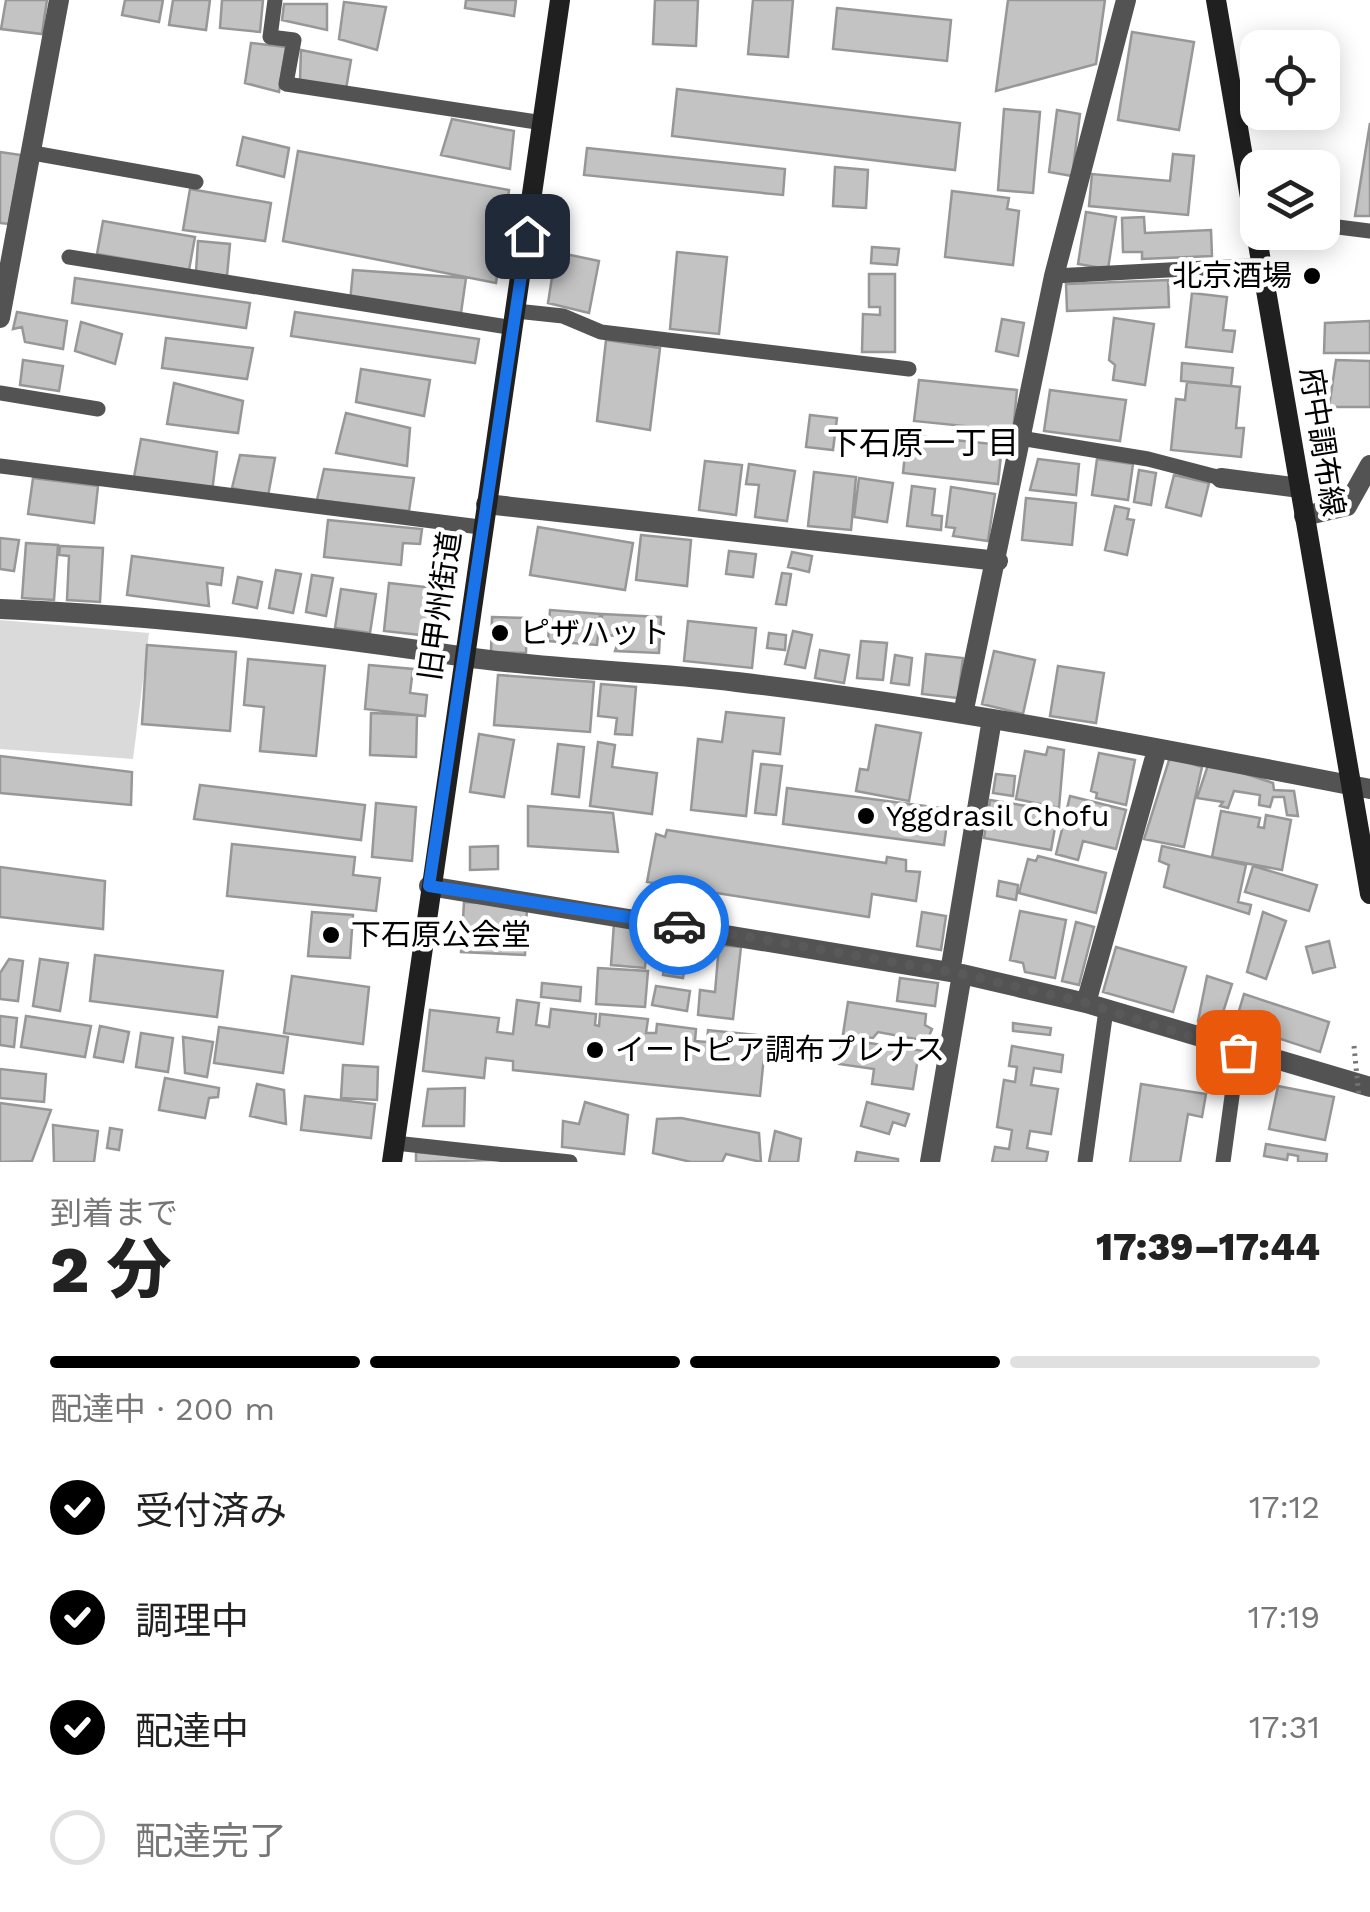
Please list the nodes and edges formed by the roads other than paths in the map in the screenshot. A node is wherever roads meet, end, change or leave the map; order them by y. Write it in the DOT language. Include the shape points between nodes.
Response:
graph roads {
  1 [pos="59,0"];
  2 [pos="275,0"];
  3 [pos="560,0"];
  4 [pos="1126,0"];
  5 [pos="1216,0"];
  6 [pos="543,122"];
  7 [pos="1244,150"];
  8 [pos="33,153"];
  9 [pos="196,182"];
  10 [pos="1340,227"];
  11 [pos="1370,231"];
  12 [pos="1261,250"];
  13 [pos="69,257"];
  14 [pos="1263,266"];
  15 [pos="5,269"];
  16 [pos="1054,276"];
  17 [pos="0,318"];
  18 [pos="515,320"];
  19 [pos="909,369"];
  20 [pos="0,392"];
  21 [pos="98,409"];
  22 [pos="1020,438"];
  23 [pos="1370,464"];
  24 [pos="0,466"];
  25 [pos="1221,478"];
  26 [pos="1300,488"];
  27 [pos="486,504"];
  28 [pos="1304,516"];
  29 [pos="480,528"];
  30 [pos="998,561"];
  31 [pos="0,609"];
  32 [pos="464,656"];
  33 [pos="963,714"];
  34 [pos="992,719"];
  35 [pos="1157,750"];
  36 [pos="1360,787"];
  37 [pos="429,886"];
  38 [pos="1370,894"];
  39 [pos="956,973"];
  40 [pos="1096,1006"];
  41 [pos="1238,1052"];
  42 [pos="1364,1093"];
  43 [pos="394,1152"];
  44 [pos="570,1162"];
  45 [pos="930,1162"];
  46 [pos="1085,1162"];
  47 [pos="1223,1162"];
  1 -- 8 [label="street"];
  2 -- 6 [label="lane" via="270,37 294,40 286,84"];
  3 -- 6 [label="main road, 旧甲州街道"];
  4 -- 16 [label="street"];
  5 -- 7 [label="main road, 府中調布線"];
  6 -- 18 [label="main road, 旧甲州街道"];
  8 -- 9 [label="lane"];
  8 -- 15 [label="street"];
  10 -- 11 [label="lane"];
  12 -- 14 [label="main road, 府中調布線"];
  13 -- 18 [label="lane"];
  14 -- 16 [label="lane"];
  14 -- 26 [label="main road, 府中調布線"];
  15 -- 17 [label="street"];
  16 -- 22 [label="street"];
  18 -- 19 [label="lane" via="563,316 601,332"];
  18 -- 27 [label="main road, 旧甲州街道"];
  20 -- 21 [label="lane"];
  22 -- 25 [label="lane" via="1148,458"];
  22 -- 30 [label="street"];
  23 -- 28 [label="street" via="1347,506"];
  24 -- 29 [label="lane"];
  25 -- 26 [label="street"];
  26 -- 28 [label="main road, 府中調布線"];
  27 -- 29 [label="main road, 旧甲州街道"];
  27 -- 30 [label="street"];
  28 -- 36 [label="main road, 府中調布線"];
  29 -- 32 [label="main road, 旧甲州街道"];
  30 -- 33 [label="street"];
  31 -- 32 [label="street" via="99,613"];
  32 -- 33 [label="street" via="736,682"];
  32 -- 37 [label="main road, 旧甲州街道"];
  33 -- 34 [label="street"];
  34 -- 35 [label="street"];
  34 -- 39 [label="street"];
  35 -- 36 [label="street"];
  35 -- 40 [label="street"];
  36 -- 38 [label="main road, 府中調布線"];
  37 -- 39 [label="street"];
  37 -- 43 [label="main road, 旧甲州街道"];
  39 -- 40 [label="street"];
  39 -- 45 [label="street"];
  40 -- 41 [label="street"];
  40 -- 46 [label="lane"];
  41 -- 42 [label="street"];
  41 -- 47 [label="lane"];
  43 -- 44 [label="lane"];
}
